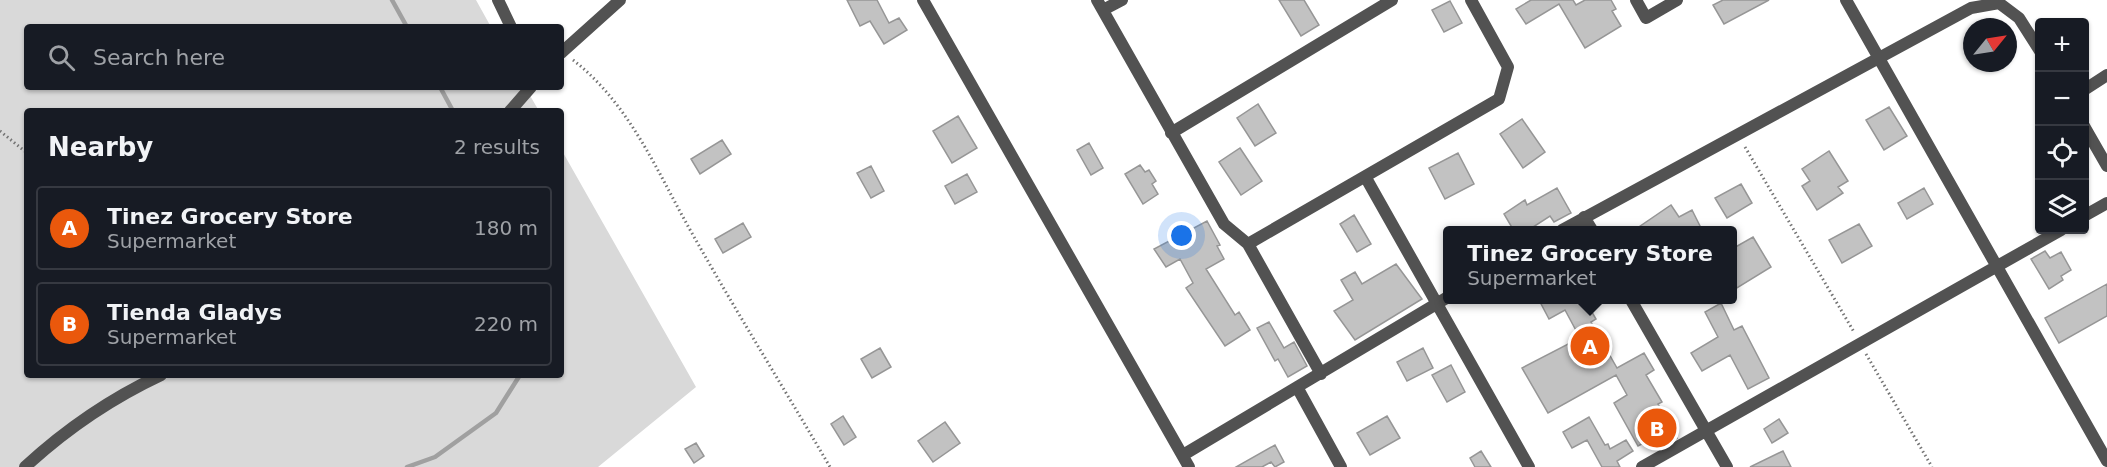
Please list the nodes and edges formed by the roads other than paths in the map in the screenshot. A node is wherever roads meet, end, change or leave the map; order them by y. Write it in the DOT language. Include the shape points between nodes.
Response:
graph roads {
  1 [pos="498,0"];
  2 [pos="620,0"];
  3 [pos="923,0"];
  4 [pos="1122,0"];
  5 [pos="1392,0"];
  6 [pos="1471,0"];
  7 [pos="1636,0"];
  8 [pos="1677,0"];
  9 [pos="1846,0"];
  10 [pos="1100,5"];
  11 [pos="510,24"];
  12 [pos="2035,43"];
  13 [pos="564,51"];
  14 [pos="1879,58"];
  15 [pos="2107,75"];
  16 [pos="2089,87"];
  17 [pos="527,90"];
  18 [pos="512,108"];
  19 [pos="1171,133"];
  20 [pos="2089,133"];
  21 [pos="2107,166"];
  22 [pos="1366,178"];
  23 [pos="2107,203"];
  24 [pos="2089,214"];
  25 [pos="1584,218"];
  26 [pos="1570,226"];
  27 [pos="1589,226"];
  28 [pos="2054,234"];
  29 [pos="1248,244"];
  30 [pos="1996,266"];
  31 [pos="1443,300"];
  32 [pos="1445,304"];
  33 [pos="1633,304"];
  34 [pos="1321,374"];
  35 [pos="154,378"];
  36 [pos="1297,387"];
  37 [pos="1706,430"];
  38 [pos="1183,455"];
  39 [pos="2107,461"];
  40 [pos="25,467"];
  41 [pos="1189,467"];
  42 [pos="1341,467"];
  43 [pos="1529,467"];
  44 [pos="1642,467"];
  45 [pos="1727,467"];
  1 -- 11 [label="street"];
  2 -- 13 [label="street"];
  3 -- 38 [label="street"];
  4 -- 10 [label="street"];
  5 -- 19 [label="street"];
  6 -- 22 [label="street" via="1508,67 1499,99"];
  7 -- 8 [label="street" via="1646,18"];
  9 -- 14 [label="street"];
  10 -- 19 [label="street"];
  12 -- 14 [label="street" via="2019,18 1999,3 1971,8"];
  14 -- 25 [label="street"];
  14 -- 30 [label="street"];
  15 -- 16 [label="street"];
  17 -- 18 [label="street"];
  19 -- 29 [label="street" via="1224,224"];
  20 -- 21 [label="street"];
  22 -- 29 [label="street"];
  22 -- 31 [label="street"];
  23 -- 24 [label="street"];
  25 -- 26 [label="street"];
  25 -- 27 [label="street"];
  28 -- 30 [label="street"];
  29 -- 34 [label="street"];
  30 -- 37 [label="street"];
  30 -- 39 [label="street"];
  31 -- 34 [label="street"];
  32 -- 43 [label="street"];
  33 -- 37 [label="street"];
  34 -- 36 [label="street"];
  35 -- 40 [label="street" via="132,388 49,444"];
  36 -- 38 [label="street"];
  36 -- 42 [label="street"];
  37 -- 44 [label="street"];
  37 -- 45 [label="street"];
  38 -- 41 [label="street"];
}
